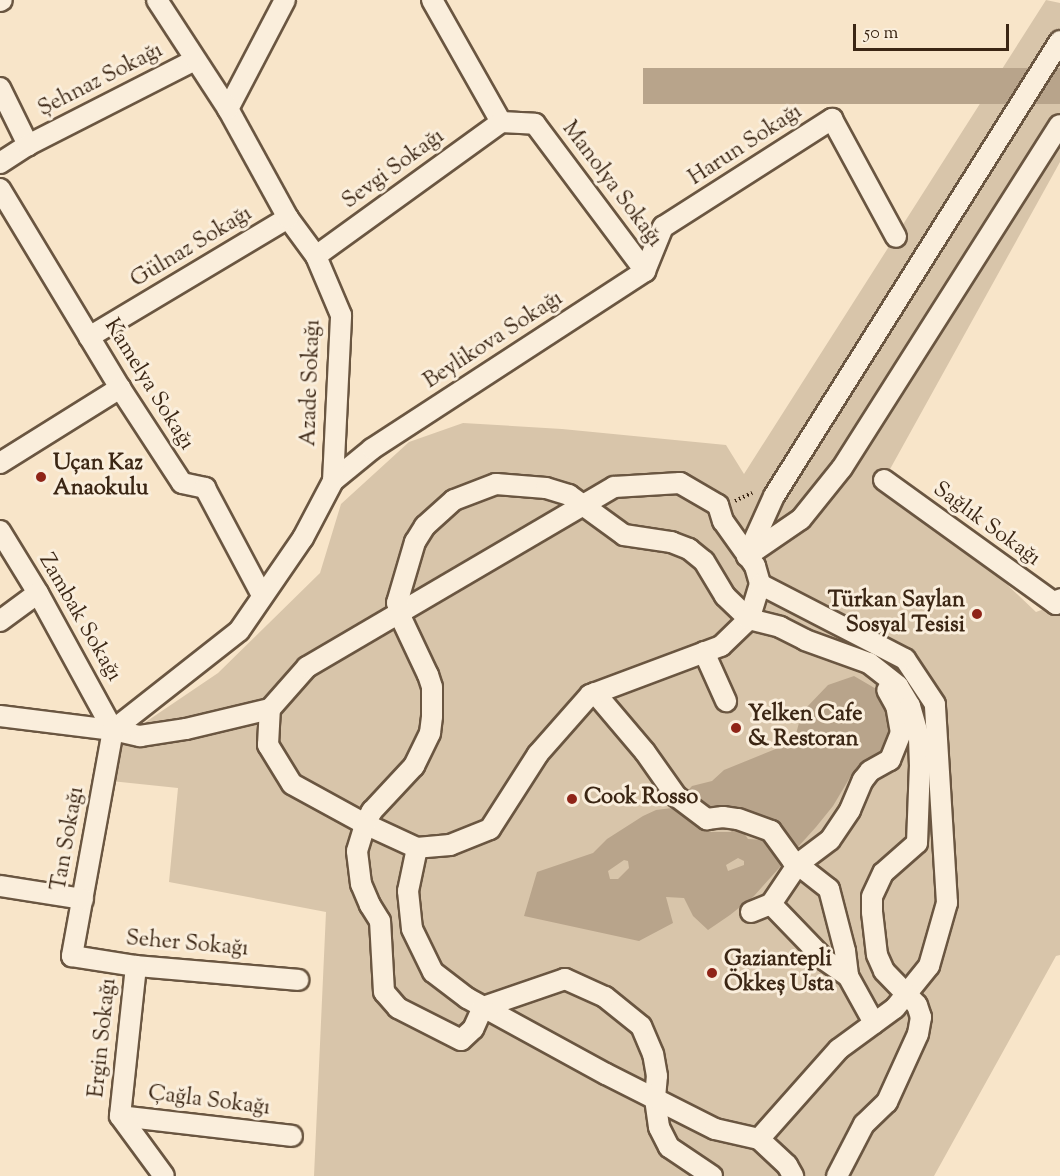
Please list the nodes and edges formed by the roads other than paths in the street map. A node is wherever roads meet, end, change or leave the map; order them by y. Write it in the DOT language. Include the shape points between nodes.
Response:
graph roads {
  1 [pos="157,0"];
  2 [pos="285,0"];
  3 [pos="432,0"];
  4 [pos="1060,41"];
  5 [pos="195,60"];
  6 [pos="0,88"];
  7 [pos="228,110"];
  8 [pos="501,122"];
  9 [pos="1060,125"];
  10 [pos="28,145"];
  11 [pos="0,163"];
  12 [pos="0,189"];
  13 [pos="288,218"];
  14 [pos="896,237"];
  15 [pos="316,256"];
  16 [pos="645,271"];
  17 [pos="89,337"];
  18 [pos="120,388"];
  19 [pos="0,463"];
  20 [pos="884,480"];
  21 [pos="333,481"];
  22 [pos="583,505"];
  23 [pos="0,531"];
  24 [pos="747,556"];
  25 [pos="760,585"];
  26 [pos="38,593"];
  27 [pos="262,595"];
  28 [pos="1060,599"];
  29 [pos="399,613"];
  30 [pos="749,619"];
  31 [pos="0,621"];
  32 [pos="704,652"];
  33 [pos="843,652"];
  34 [pos="595,693"];
  35 [pos="726,701"];
  36 [pos="270,709"];
  37 [pos="0,716"];
  38 [pos="113,730"];
  39 [pos="364,824"];
  40 [pos="417,848"];
  41 [pos="793,859"];
  42 [pos="0,885"];
  43 [pos="83,899"];
  44 [pos="771,904"];
  45 [pos="751,912"];
  46 [pos="72,957"];
  47 [pos="136,966"];
  48 [pos="848,976"];
  49 [pos="298,980"];
  50 [pos="907,994"];
  51 [pos="483,1007"];
  52 [pos="874,1023"];
  53 [pos="655,1098"];
  54 [pos="120,1116"];
  55 [pos="292,1136"];
  56 [pos="759,1138"];
  57 [pos="164,1176"];
  58 [pos="712,1176"];
  59 [pos="793,1176"];
  60 [pos="837,1176"];
  1 -- 5 [label="street, Azade Sokağı"];
  2 -- 7 [label="street"];
  3 -- 8 [label="street"];
  4 -- 24 [label="street" via="774,496"];
  5 -- 7 [label="street, Azade Sokağı"];
  5 -- 10 [label="street, Şehnaz Sokağı"];
  6 -- 10 [label="street"];
  7 -- 13 [label="street, Azade Sokağı"];
  8 -- 15 [label="street, Sevgi Sokağı"];
  8 -- 16 [label="street, Manolya Sokağı" via="535,124"];
  9 -- 24 [label="street" via="842,468 801,519"];
  10 -- 11 [label="street"];
  12 -- 17 [label="street, Kamelya Sokağı"];
  13 -- 15 [label="street, Azade Sokağı"];
  13 -- 17 [label="street, Gülnaz Sokağı"];
  14 -- 16 [label="street, Harun Sokağı" via="832,119 663,227"];
  15 -- 21 [label="street, Azade Sokağı" via="341,315"];
  16 -- 21 [label="street, Beylikova Sokağı" via="372,449"];
  17 -- 18 [label="street, Kamelya Sokağı"];
  18 -- 19 [label="street"];
  18 -- 27 [label="street, Kamelya Sokağı" via="182,483 205,488"];
  20 -- 28 [label="street, Sağlık Sokağı" via="1056,604"];
  21 -- 27 [label="street, Azade Sokağı" via="303,538"];
  22 -- 24 [label="street" via="614,487 680,483 718,505 723,521"];
  22 -- 29 [label="street"];
  22 -- 29 [label="street" via="569,495 546,488 496,484 454,500 425,526 415,542 397,603"];
  22 -- 30 [label="street" via="624,535 671,542 689,549 704,561 725,596"];
  23 -- 26 [label="street, Zambak Sokağı"];
  24 -- 25 [label="street" via="755,566"];
  25 -- 30 [label="street"];
  25 -- 50 [label="street" via="905,659 935,704 946,903 929,966"];
  26 -- 31 [label="street"];
  26 -- 38 [label="street, Zambak Sokağı"];
  27 -- 38 [label="street, Azade Sokağı" via="239,631"];
  29 -- 36 [label="street" via="307,667"];
  29 -- 39 [label="street" via="432,687 430,733 414,765 380,800"];
  30 -- 32 [label="street" via="721,646"];
  30 -- 33 [label="street"];
  32 -- 34 [label="street"];
  32 -- 35 [label="street"];
  33 -- 41 [label="street" via="847,667 880,683 892,695 901,733 891,760 870,771 863,780 830,840"];
  33 -- 50 [label="street" via="883,671 898,686 910,706 919,738 917,843 883,873 872,904 877,955 884,971"];
  34 -- 40 [label="street" via="538,754 490,829 450,845"];
  34 -- 41 [label="street" via="680,799 707,819 744,821 773,833"];
  36 -- 38 [label="street" via="140,736"];
  36 -- 39 [label="street" via="268,745 292,784"];
  37 -- 38 [label="street"];
  38 -- 43 [label="street, Tan Sokağı"];
  39 -- 40 [label="street"];
  39 -- 51 [label="street" via="357,851 361,884 380,921 384,992 398,1008 461,1040 473,1029"];
  40 -- 51 [label="street" via="408,891 412,929 433,972"];
  41 -- 44 [label="street"];
  41 -- 48 [label="street" via="829,889"];
  42 -- 43 [label="street"];
  43 -- 46 [label="street, Tan Sokağı"];
  44 -- 45 [label="street"];
  44 -- 48 [label="street" via="825,960"];
  46 -- 47 [label="street, Seher Sokağı"];
  47 -- 49 [label="street, Seher Sokağı"];
  47 -- 54 [label="street, Ergin Sokağı"];
  48 -- 52 [label="street"];
  50 -- 52 [label="street"];
  50 -- 60 [label="street" via="921,1017 918,1034 887,1102 864,1124"];
  51 -- 53 [label="street"];
  51 -- 53 [label="street" via="565,979 605,997 641,1026 653,1054"];
  52 -- 56 [label="street" via="838,1049"];
  53 -- 56 [label="street" via="715,1129"];
  53 -- 58 [label="street" via="659,1127 669,1148"];
  54 -- 55 [label="street, Çağla Sokağı"];
  54 -- 57 [label="street"];
  56 -- 59 [label="street"];
}
